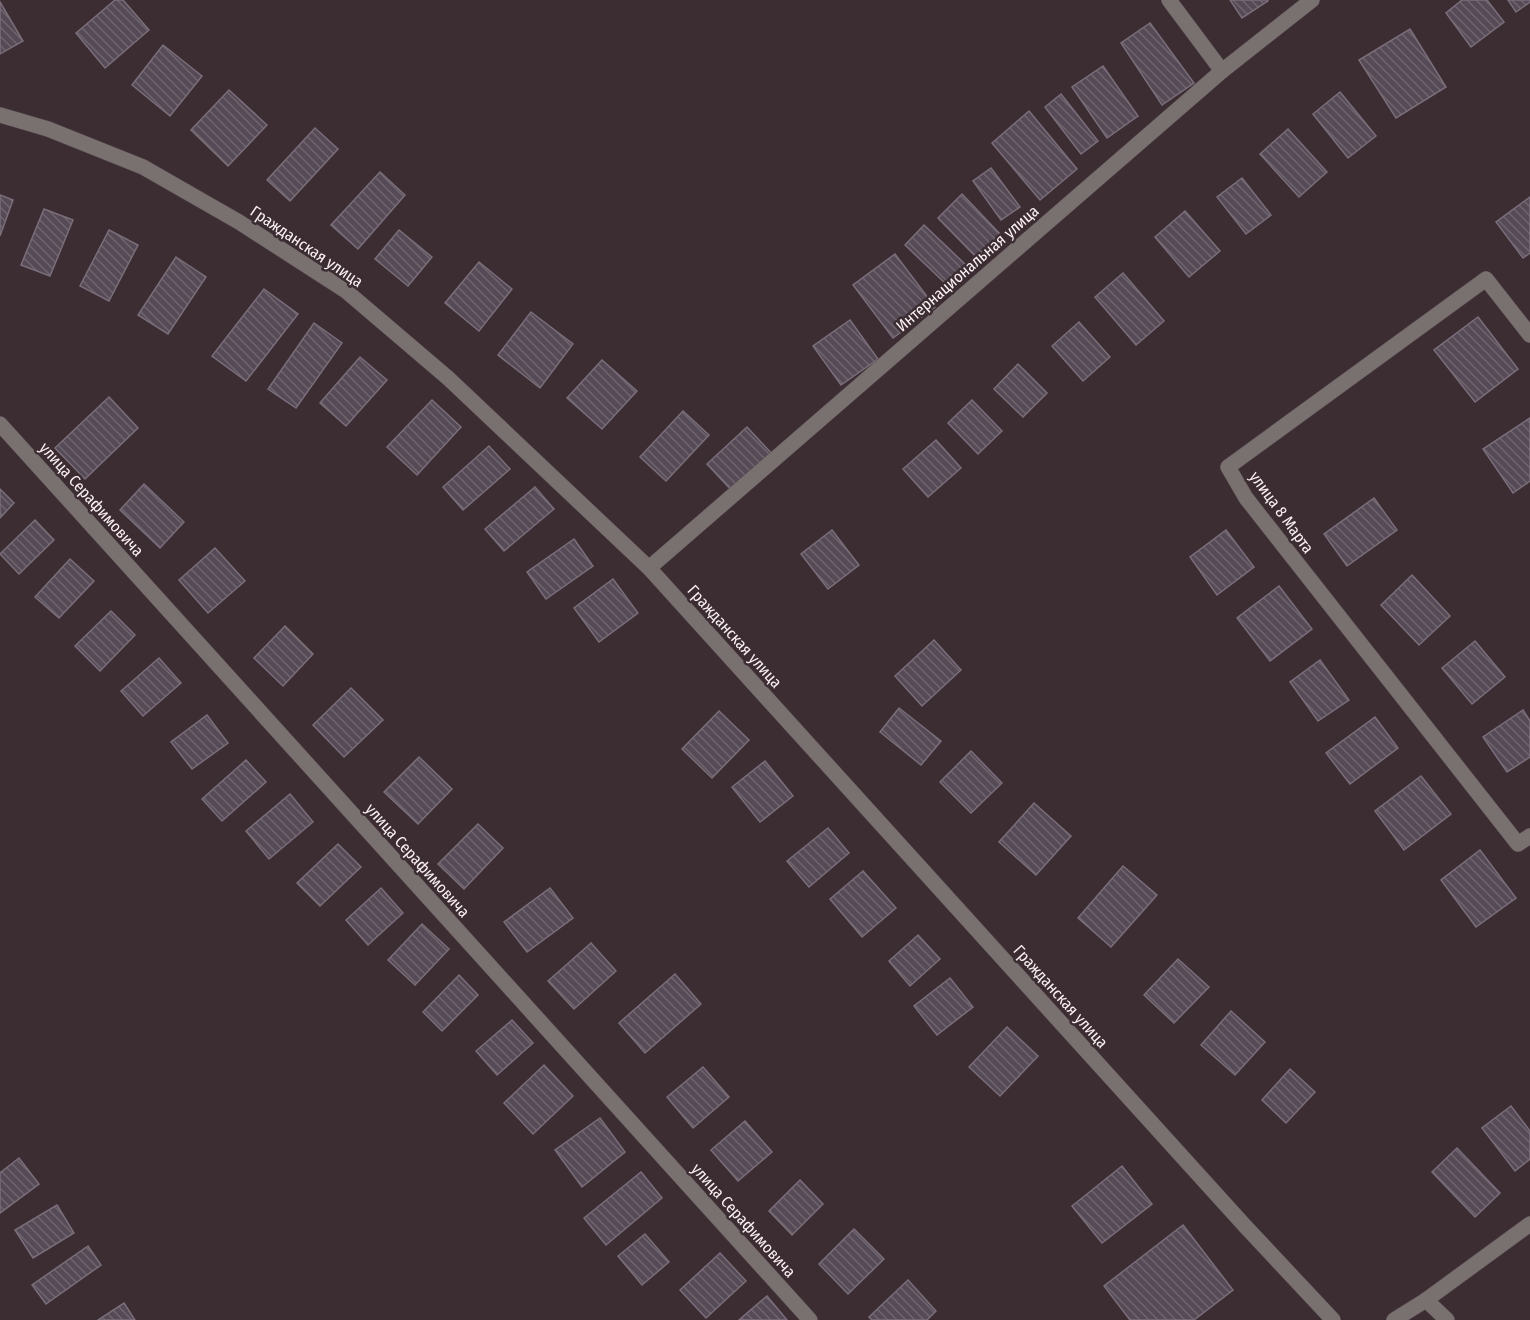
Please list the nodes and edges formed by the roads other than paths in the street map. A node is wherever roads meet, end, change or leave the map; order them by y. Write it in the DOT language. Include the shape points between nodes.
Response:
graph roads {
  1 [pos="1169,0"];
  2 [pos="1312,0"];
  3 [pos="1222,71"];
  4 [pos="0,115"];
  5 [pos="1530,335"];
  6 [pos="0,424"];
  7 [pos="649,568"];
  8 [pos="1530,836"];
  9 [pos="1530,1224"];
  10 [pos="1426,1300"];
  11 [pos="810,1320"];
  12 [pos="1333,1320"];
  13 [pos="1394,1320"];
  14 [pos="1448,1320"];
  1 -- 3 [label="street"];
  2 -- 3 [label="street, Интернациональная улица"];
  3 -- 7 [label="street, Интернациональная улица"];
  4 -- 7 [label="street, Гражданская улица" via="48,129 143,167 239,222 346,291 448,378"];
  5 -- 8 [label="street, улица 8 Марта" via="1486,279 1228,467 1246,498 1518,844"];
  6 -- 11 [label="street, улица Серафимовича"];
  7 -- 12 [label="street, Гражданская улица"];
  9 -- 10 [label="street"];
  10 -- 13 [label="street"];
  10 -- 14 [label="street"];
}
